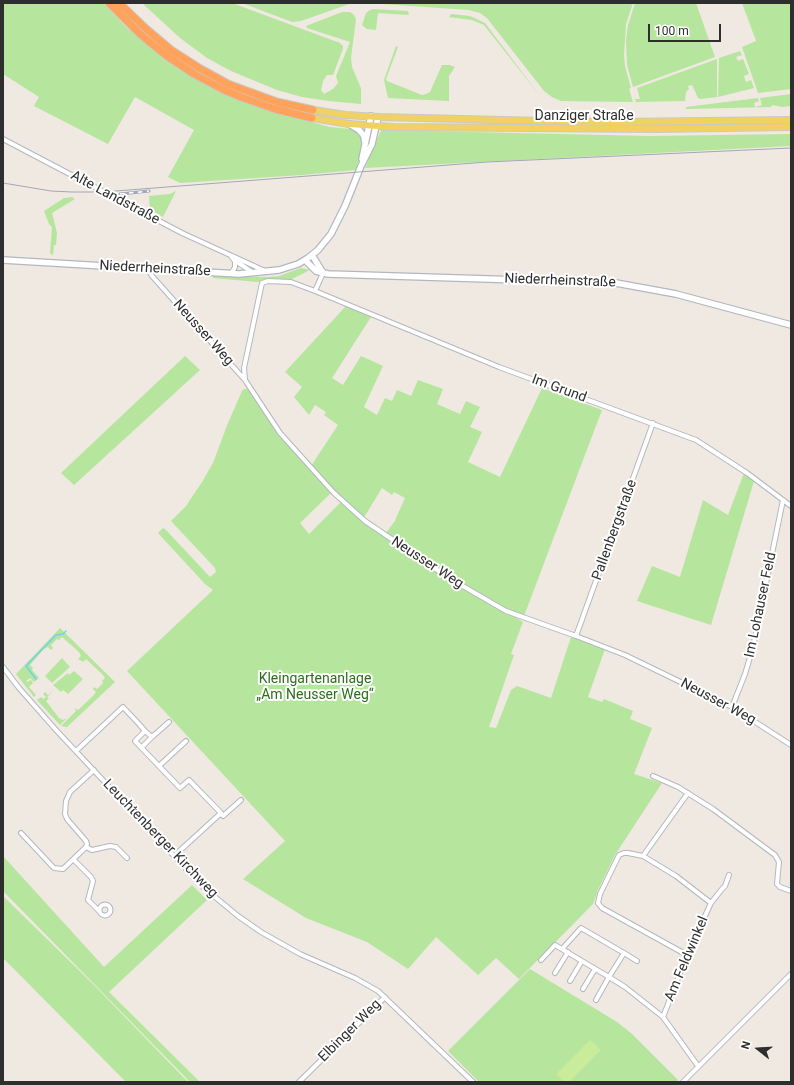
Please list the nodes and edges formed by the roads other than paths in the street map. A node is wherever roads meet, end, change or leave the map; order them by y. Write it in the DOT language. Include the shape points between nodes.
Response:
graph roads {
  1 [pos="109,3"];
  2 [pos="119,3"];
  3 [pos="313,110"];
  4 [pos="371,116"];
  5 [pos="378,117"];
  6 [pos="312,118"];
  7 [pos="791,120"];
  8 [pos="350,124"];
  9 [pos="370,126"];
  10 [pos="377,126"];
  11 [pos="791,127"];
  12 [pos="3,139"];
  13 [pos="365,146"];
  14 [pos="361,166"];
  15 [pos="229,254"];
  16 [pos="312,255"];
  17 [pos="3,260"];
  18 [pos="234,260"];
  19 [pos="305,260"];
  20 [pos="148,269"];
  21 [pos="267,272"];
  22 [pos="254,273"];
  23 [pos="323,273"];
  24 [pos="231,274"];
  25 [pos="316,291"];
  26 [pos="791,325"];
  27 [pos="245,380"];
  28 [pos="653,423"];
  29 [pos="783,500"];
  30 [pos="791,506"];
  31 [pos="576,636"];
  32 [pos="3,667"];
  33 [pos="5,674"];
  34 [pos="732,707"];
  35 [pos="169,722"];
  36 [pos="145,731"];
  37 [pos="152,737"];
  38 [pos="186,741"];
  39 [pos="791,745"];
  40 [pos="142,747"];
  41 [pos="76,752"];
  42 [pos="159,766"];
  43 [pos="94,770"];
  44 [pos="653,776"];
  45 [pos="688,793"];
  46 [pos="241,800"];
  47 [pos="220,813"];
  48 [pos="22,833"];
  49 [pos="86,847"];
  50 [pos="174,856"];
  51 [pos="643,856"];
  52 [pos="127,858"];
  53 [pos="74,860"];
  54 [pos="729,875"];
  55 [pos="791,891"];
  56 [pos="711,902"];
  57 [pos="99,911"];
  58 [pos="562,949"];
  59 [pos="568,952"];
  60 [pos="624,954"];
  61 [pos="687,955"];
  62 [pos="541,960"];
  63 [pos="582,961"];
  64 [pos="637,961"];
  65 [pos="596,969"];
  66 [pos="555,973"];
  67 [pos="791,974"];
  68 [pos="609,977"];
  69 [pos="570,981"];
  70 [pos="583,989"];
  71 [pos="385,997"];
  72 [pos="596,1000"];
  73 [pos="663,1017"];
  74 [pos="698,1066"];
  75 [pos="298,1082"];
  76 [pos="473,1082"];
  77 [pos="683,1082"];
  1 -- 6 [label="highway, Danziger Straße" via="166,56 194,74 241,97"];
  2 -- 3 [label="highway, Danziger Straße" via="171,50 228,84 277,102"];
  3 -- 4 [label="main road, Danziger Straße"];
  4 -- 5 [label="main road, Danziger Straße"];
  4 -- 9 [label="main road"];
  5 -- 7 [label="main road, Danziger Straße" via="614,122"];
  5 -- 10 [label="main road"];
  6 -- 8 [label="main road, Danziger Straße"];
  8 -- 9 [label="main road, Danziger Straße"];
  8 -- 13 [label="main road" via="364,136"];
  9 -- 10 [label="main road, Danziger Straße"];
  9 -- 13 [label="main road"];
  10 -- 11 [label="main road, Danziger Straße" via="633,129"];
  10 -- 14 [label="main road" via="372,144"];
  12 -- 15 [label="street, Alte Landstraße" via="182,233"];
  13 -- 14 [label="main road"];
  14 -- 16 [label="main road" via="331,234 324,245"];
  15 -- 18 [label="street, Alte Landstraße"];
  15 -- 21 [label="street, Alte Landstraße"];
  16 -- 19 [label="main road, Niederrheinstraße"];
  16 -- 23 [label="main road"];
  17 -- 20 [label="main road, Niederrheinstraße"];
  18 -- 22 [label="street, Alte Landstraße"];
  18 -- 24 [label="street" via="235,267"];
  19 -- 21 [label="main road, Niederrheinstraße"];
  19 -- 23 [label="main road, Niederrheinstraße" via="316,272"];
  20 -- 24 [label="main road, Niederrheinstraße"];
  20 -- 27 [label="street, Neusser Weg"];
  21 -- 22 [label="main road, Niederrheinstraße"];
  22 -- 24 [label="main road, Niederrheinstraße"];
  23 -- 25 [label="street"];
  23 -- 26 [label="main road, Niederrheinstraße" via="616,282 676,294"];
  25 -- 27 [label="street" via="292,282 268,281 261,284 244,368"];
  25 -- 28 [label="street, Im Grund" via="499,367"];
  27 -- 31 [label="street, Neusser Weg" via="280,433 334,493 365,521 449,578 506,612"];
  28 -- 29 [label="street, Im Grund" via="696,440"];
  28 -- 31 [label="street, Pallenbergstraße"];
  29 -- 30 [label="street, Im Grund"];
  29 -- 34 [label="street, Im Lohauser Feld" via="753,647"];
  31 -- 34 [label="street, Neusser Weg" via="625,655"];
  32 -- 33 [label="street, Leuchtenberger Kirchweg"];
  33 -- 41 [label="street, Leuchtenberger Kirchweg"];
  34 -- 39 [label="street, Neusser Weg"];
  35 -- 37 [label="street"];
  36 -- 37 [label="street"];
  36 -- 40 [label="street" via="135,741"];
  36 -- 41 [label="street" via="123,707"];
  37 -- 40 [label="street"];
  38 -- 42 [label="street"];
  40 -- 42 [label="street"];
  41 -- 43 [label="street, Leuchtenberger Kirchweg"];
  42 -- 47 [label="street" via="180,788 189,780"];
  43 -- 49 [label="street" via="70,792 66,801 67,819 86,841"];
  43 -- 50 [label="street, Leuchtenberger Kirchweg"];
  44 -- 45 [label="street"];
  45 -- 51 [label="street"];
  45 -- 55 [label="street" via="719,812 775,855 778,862 777,884"];
  46 -- 47 [label="street" via="223,816"];
  47 -- 50 [label="street"];
  48 -- 53 [label="street" via="54,868 63,869"];
  49 -- 52 [label="street" via="92,850 116,847"];
  49 -- 53 [label="street"];
  50 -- 71 [label="street, Leuchtenberger Kirchweg" via="203,887 238,916 300,954 371,986"];
  51 -- 56 [label="street, Am Feldwinkel"];
  51 -- 61 [label="street" via="628,852 619,855 598,903 602,908"];
  53 -- 57 [label="street" via="91,877 93,882 88,900"];
  54 -- 56 [label="street, Am Feldwinkel" via="725,886"];
  56 -- 61 [label="street, Am Feldwinkel"];
  58 -- 59 [label="street"];
  58 -- 60 [label="street" via="581,928"];
  58 -- 62 [label="street" via="555,945"];
  59 -- 63 [label="street"];
  59 -- 66 [label="street"];
  60 -- 64 [label="street"];
  60 -- 68 [label="street"];
  61 -- 73 [label="street, Am Feldwinkel"];
  63 -- 65 [label="street"];
  63 -- 69 [label="street"];
  65 -- 68 [label="street"];
  65 -- 70 [label="street"];
  67 -- 74 [label="street"];
  68 -- 72 [label="street"];
  68 -- 73 [label="street" via="635,993"];
  71 -- 75 [label="street, Elbinger Weg"];
  71 -- 76 [label="street, Leuchtenberger Kirchweg"];
  73 -- 74 [label="street"];
  74 -- 77 [label="street"];
}
